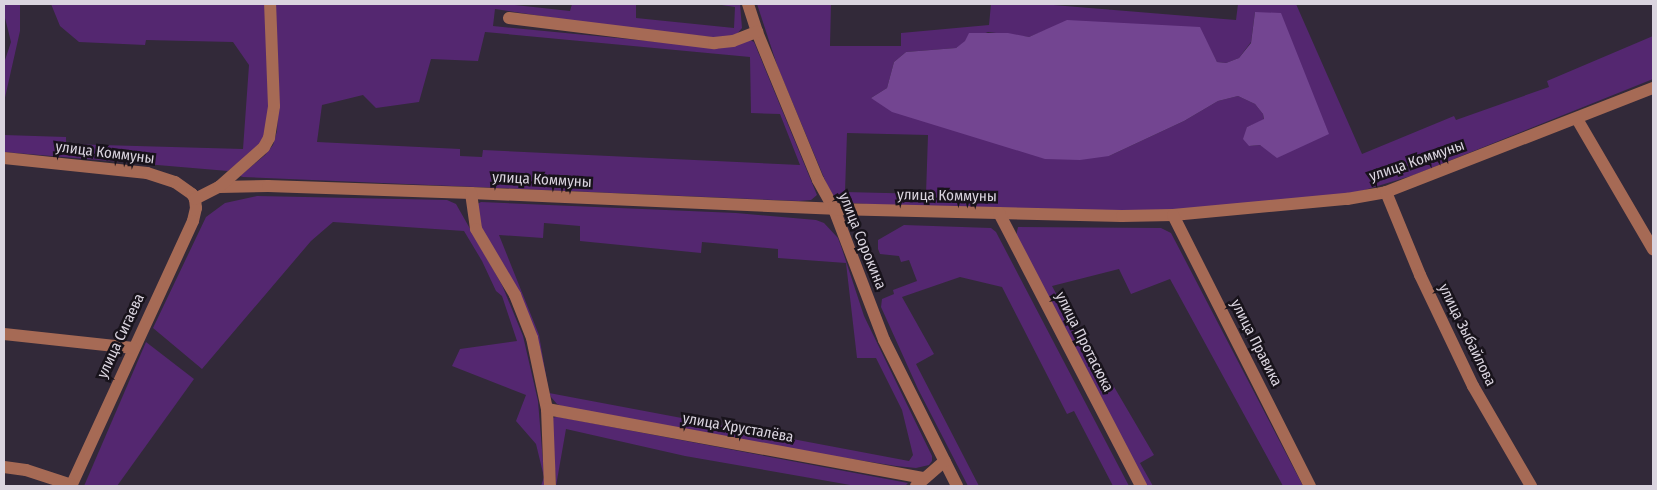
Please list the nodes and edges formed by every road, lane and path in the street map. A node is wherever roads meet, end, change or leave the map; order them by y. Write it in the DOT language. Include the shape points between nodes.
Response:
graph roads {
  1 [pos="270,4"];
  2 [pos="748,4"];
  3 [pos="509,18"];
  4 [pos="757,32"];
  5 [pos="1653,88"];
  6 [pos="1578,119"];
  7 [pos="4,158"];
  8 [pos="219,187"];
  9 [pos="1386,192"];
  10 [pos="471,193"];
  11 [pos="195,199"];
  12 [pos="834,209"];
  13 [pos="999,213"];
  14 [pos="1174,215"];
  15 [pos="1653,249"];
  16 [pos="4,334"];
  17 [pos="133,348"];
  18 [pos="547,410"];
  19 [pos="945,461"];
  20 [pos="4,467"];
  21 [pos="920,482"];
  22 [pos="71,486"];
  23 [pos="550,486"];
  24 [pos="957,486"];
  25 [pos="1141,486"];
  26 [pos="1310,486"];
  27 [pos="1531,486"];
  1 -- 8 [label="street" via="274,106 269,138 264,147"];
  2 -- 4 [label="street, улица Сорокина"];
  3 -- 4 [label="street" via="714,43 733,41"];
  4 -- 12 [label="street, улица Сорокина" via="818,180"];
  5 -- 6 [label="street, улица Коммуны"];
  6 -- 9 [label="street, улица Коммуны"];
  6 -- 15 [label="street"];
  7 -- 11 [label="street, улица Коммуны" via="148,173 176,182"];
  8 -- 10 [label="street, улица Коммуны"];
  8 -- 11 [label="street"];
  9 -- 14 [label="street, улица Коммуны" via="1347,199"];
  9 -- 27 [label="street, улица Зыбайлова" via="1420,275 1473,386"];
  10 -- 12 [label="street, улица Коммуны"];
  10 -- 18 [label="street" via="476,229 515,295 528,325"];
  11 -- 17 [label="street, улица Сигаева" via="193,221"];
  12 -- 13 [label="street, улица Коммуны"];
  12 -- 19 [label="street, улица Сорокина" via="884,340"];
  13 -- 14 [label="street, улица Коммуны"];
  13 -- 25 [label="street, улица Протасюка"];
  14 -- 26 [label="street, улица Правика"];
  16 -- 17 [label="street"];
  17 -- 22 [label="street, улица Сигаева"];
  18 -- 21 [label="street, улица Хрусталёва"];
  18 -- 23 [label="street"];
  19 -- 21 [label="street"];
  19 -- 24 [label="street, улица Сорокина"];
  20 -- 22 [label="street" via="26,470"];
}
